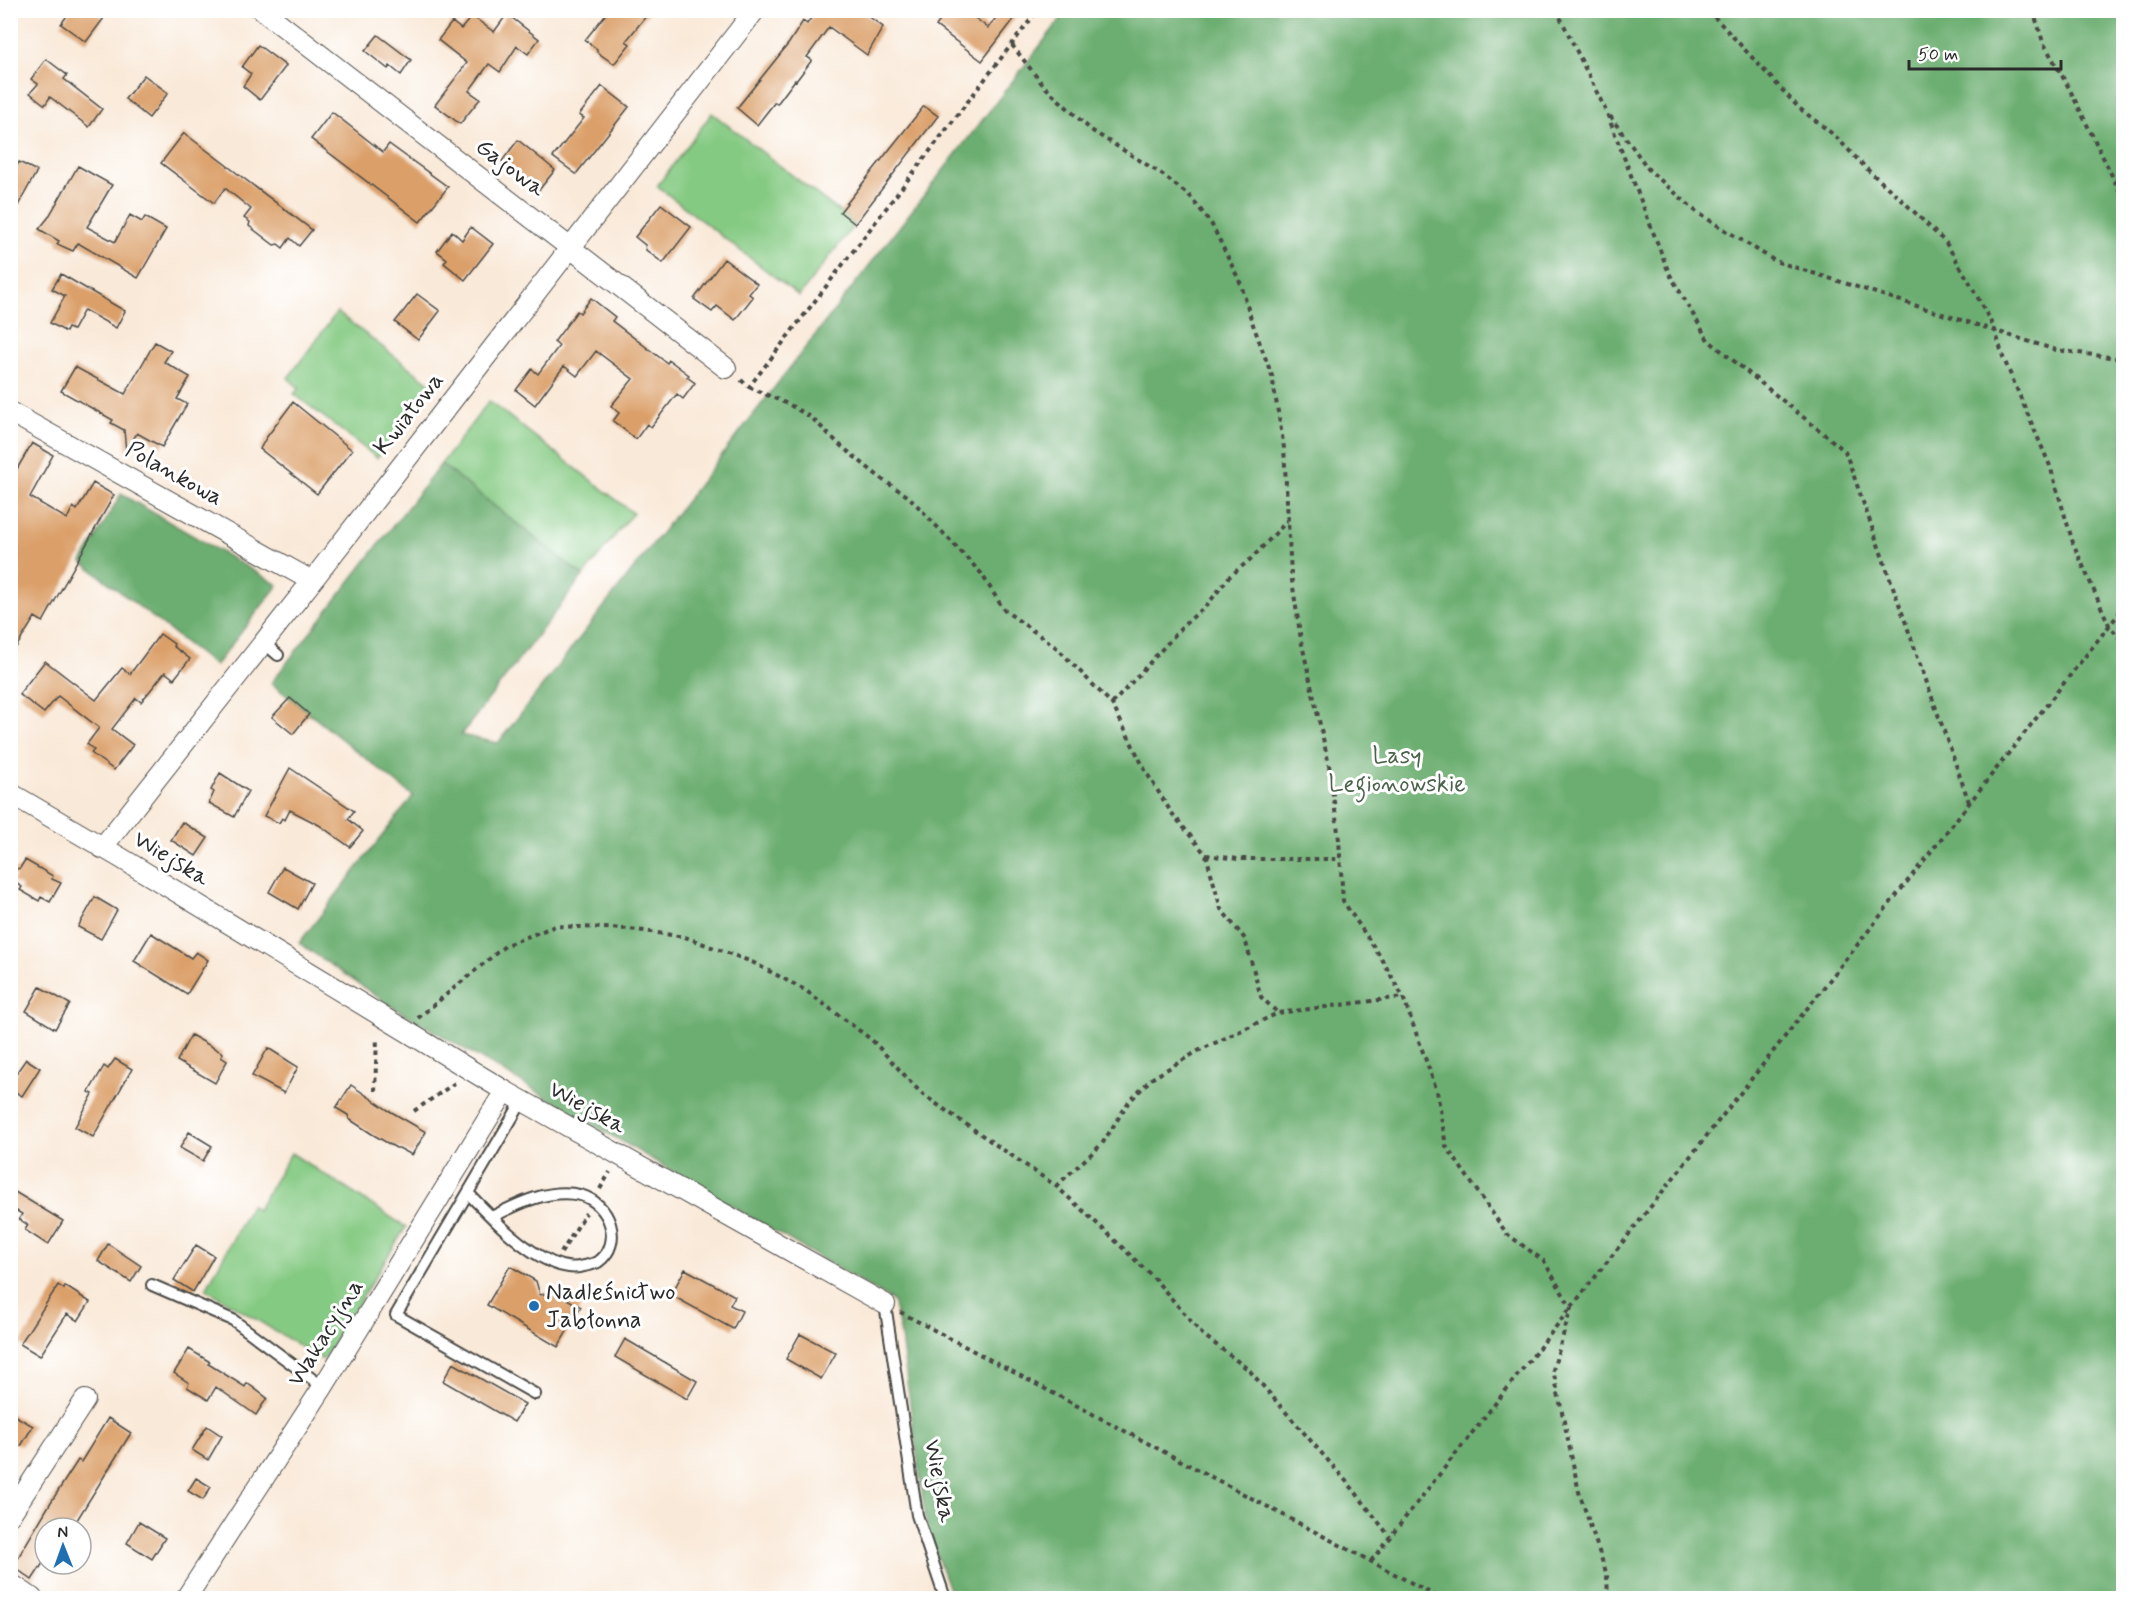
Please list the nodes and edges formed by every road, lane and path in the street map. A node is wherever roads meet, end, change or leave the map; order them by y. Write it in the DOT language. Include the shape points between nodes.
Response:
graph roads {
  1 [pos="262,10"];
  2 [pos="755,10"];
  3 [pos="1038,10"];
  4 [pos="1555,10"];
  5 [pos="1708,10"];
  6 [pos="2033,10"];
  7 [pos="1012,45"];
  8 [pos="1606,111"];
  9 [pos="2124,200"];
  10 [pos="571,248"];
  11 [pos="1995,330"];
  12 [pos="2124,359"];
  13 [pos="726,368"];
  14 [pos="748,387"];
  15 [pos="10,412"];
  16 [pos="1288,520"];
  17 [pos="312,581"];
  18 [pos="2124,607"];
  19 [pos="2109,625"];
  20 [pos="2124,644"];
  21 [pos="1112,704"];
  22 [pos="13,799"];
  23 [pos="1970,802"];
  24 [pos="102,848"];
  25 [pos="1206,855"];
  26 [pos="1341,859"];
  27 [pos="1403,997"];
  28 [pos="1278,1013"];
  29 [pos="378,1015"];
  30 [pos="404,1030"];
  31 [pos="472,1071"];
  32 [pos="375,1091"];
  33 [pos="505,1091"];
  34 [pos="522,1101"];
  35 [pos="414,1112"];
  36 [pos="611,1171"];
  37 [pos="1056,1186"];
  38 [pos="468,1193"];
  39 [pos="594,1201"];
  40 [pos="492,1217"];
  41 [pos="555,1264"];
  42 [pos="152,1285"];
  43 [pos="885,1304"];
  44 [pos="1570,1308"];
  45 [pos="323,1387"];
  46 [pos="535,1394"];
  47 [pos="85,1400"];
  48 [pos="10,1515"];
  49 [pos="1390,1537"];
  50 [pos="1371,1561"];
  51 [pos="10,1584"];
  52 [pos="32,1599"];
  53 [pos="186,1599"];
  54 [pos="945,1599"];
  55 [pos="1440,1599"];
  56 [pos="1608,1599"];
  1 -- 10 [label="street, Gajowa"];
  2 -- 10 [label="street, Kwiatowa"];
  3 -- 7 [label="path"];
  4 -- 8 [label="path"];
  5 -- 11 [label="path" via="1799,108 1834,135 1946,243"];
  6 -- 9 [label="path" via="2043,42"];
  7 -- 14 [label="path"];
  7 -- 16 [label="path" via="1044,85 1091,130 1191,197 1212,225 1241,284 1272,376 1284,448"];
  8 -- 11 [label="path" via="1649,170 1698,213 1775,261"];
  8 -- 23 [label="path" via="1669,273 1708,340 1845,452"];
  10 -- 13 [label="street, Gajowa"];
  10 -- 17 [label="street, Kwiatowa"];
  11 -- 12 [label="path" via="2056,350"];
  11 -- 19 [label="path" via="2050,466 2073,543"];
  13 -- 14 [label="path"];
  14 -- 21 [label="path" via="813,419 883,480 909,497 981,573 1004,610 1057,648"];
  15 -- 17 [label="street, Polankowa"];
  16 -- 21 [label="path" via="1229,577"];
  16 -- 26 [label="path" via="1301,640 1329,765"];
  17 -- 24 [label="street, Kwiatowa" via="271,649"];
  18 -- 19 [label="path"];
  19 -- 20 [label="path"];
  19 -- 23 [label="path"];
  21 -- 25 [label="path" via="1146,772 1171,812"];
  22 -- 24 [label="street, Wiejska"];
  23 -- 44 [label="path"];
  24 -- 29 [label="street, Wiejska"];
  25 -- 26 [label="path" via="1238,859"];
  25 -- 28 [label="path" via="1221,909 1245,939 1261,997"];
  26 -- 27 [label="path" via="1343,902"];
  27 -- 28 [label="path"];
  27 -- 44 [label="path" via="1437,1091 1446,1146 1507,1234 1544,1261"];
  28 -- 37 [label="path" via="1198,1051 1151,1079 1128,1103 1102,1144"];
  29 -- 30 [label="street, Wiejska"];
  29 -- 32 [label="path"];
  30 -- 31 [label="street, Wiejska"];
  30 -- 37 [label="path" via="506,945 555,926 630,929 685,937 752,962 805,990 872,1040 922,1094"];
  31 -- 33 [label="street, Wiejska"];
  31 -- 35 [label="path"];
  33 -- 34 [label="street, Wiejska"];
  33 -- 45 [label="street, Wakacyjna"];
  34 -- 38 [label="lane"];
  34 -- 43 [label="street, Wiejska"];
  36 -- 39 [label="path"];
  37 -- 49 [label="path" via="1153,1277 1202,1334 1249,1370"];
  38 -- 40 [label="lane"];
  38 -- 46 [label="lane" via="396,1315"];
  39 -- 40 [label="lane" via="580,1195 539,1197"];
  39 -- 41 [label="path"];
  39 -- 41 [label="lane" via="607,1213 612,1231 608,1250 597,1263 577,1269"];
  40 -- 41 [label="lane" via="526,1247"];
  42 -- 45 [label="lane" via="233,1320"];
  43 -- 50 [label="path"];
  43 -- 54 [label="lane, Wiejska" via="917,1515"];
  44 -- 49 [label="path"];
  44 -- 56 [label="path" via="1553,1370 1579,1492 1607,1575"];
  45 -- 53 [label="street, Wakacyjna"];
  47 -- 48 [label="street"];
  49 -- 50 [label="path"];
  50 -- 55 [label="path"];
  51 -- 52 [label="street"];
}
